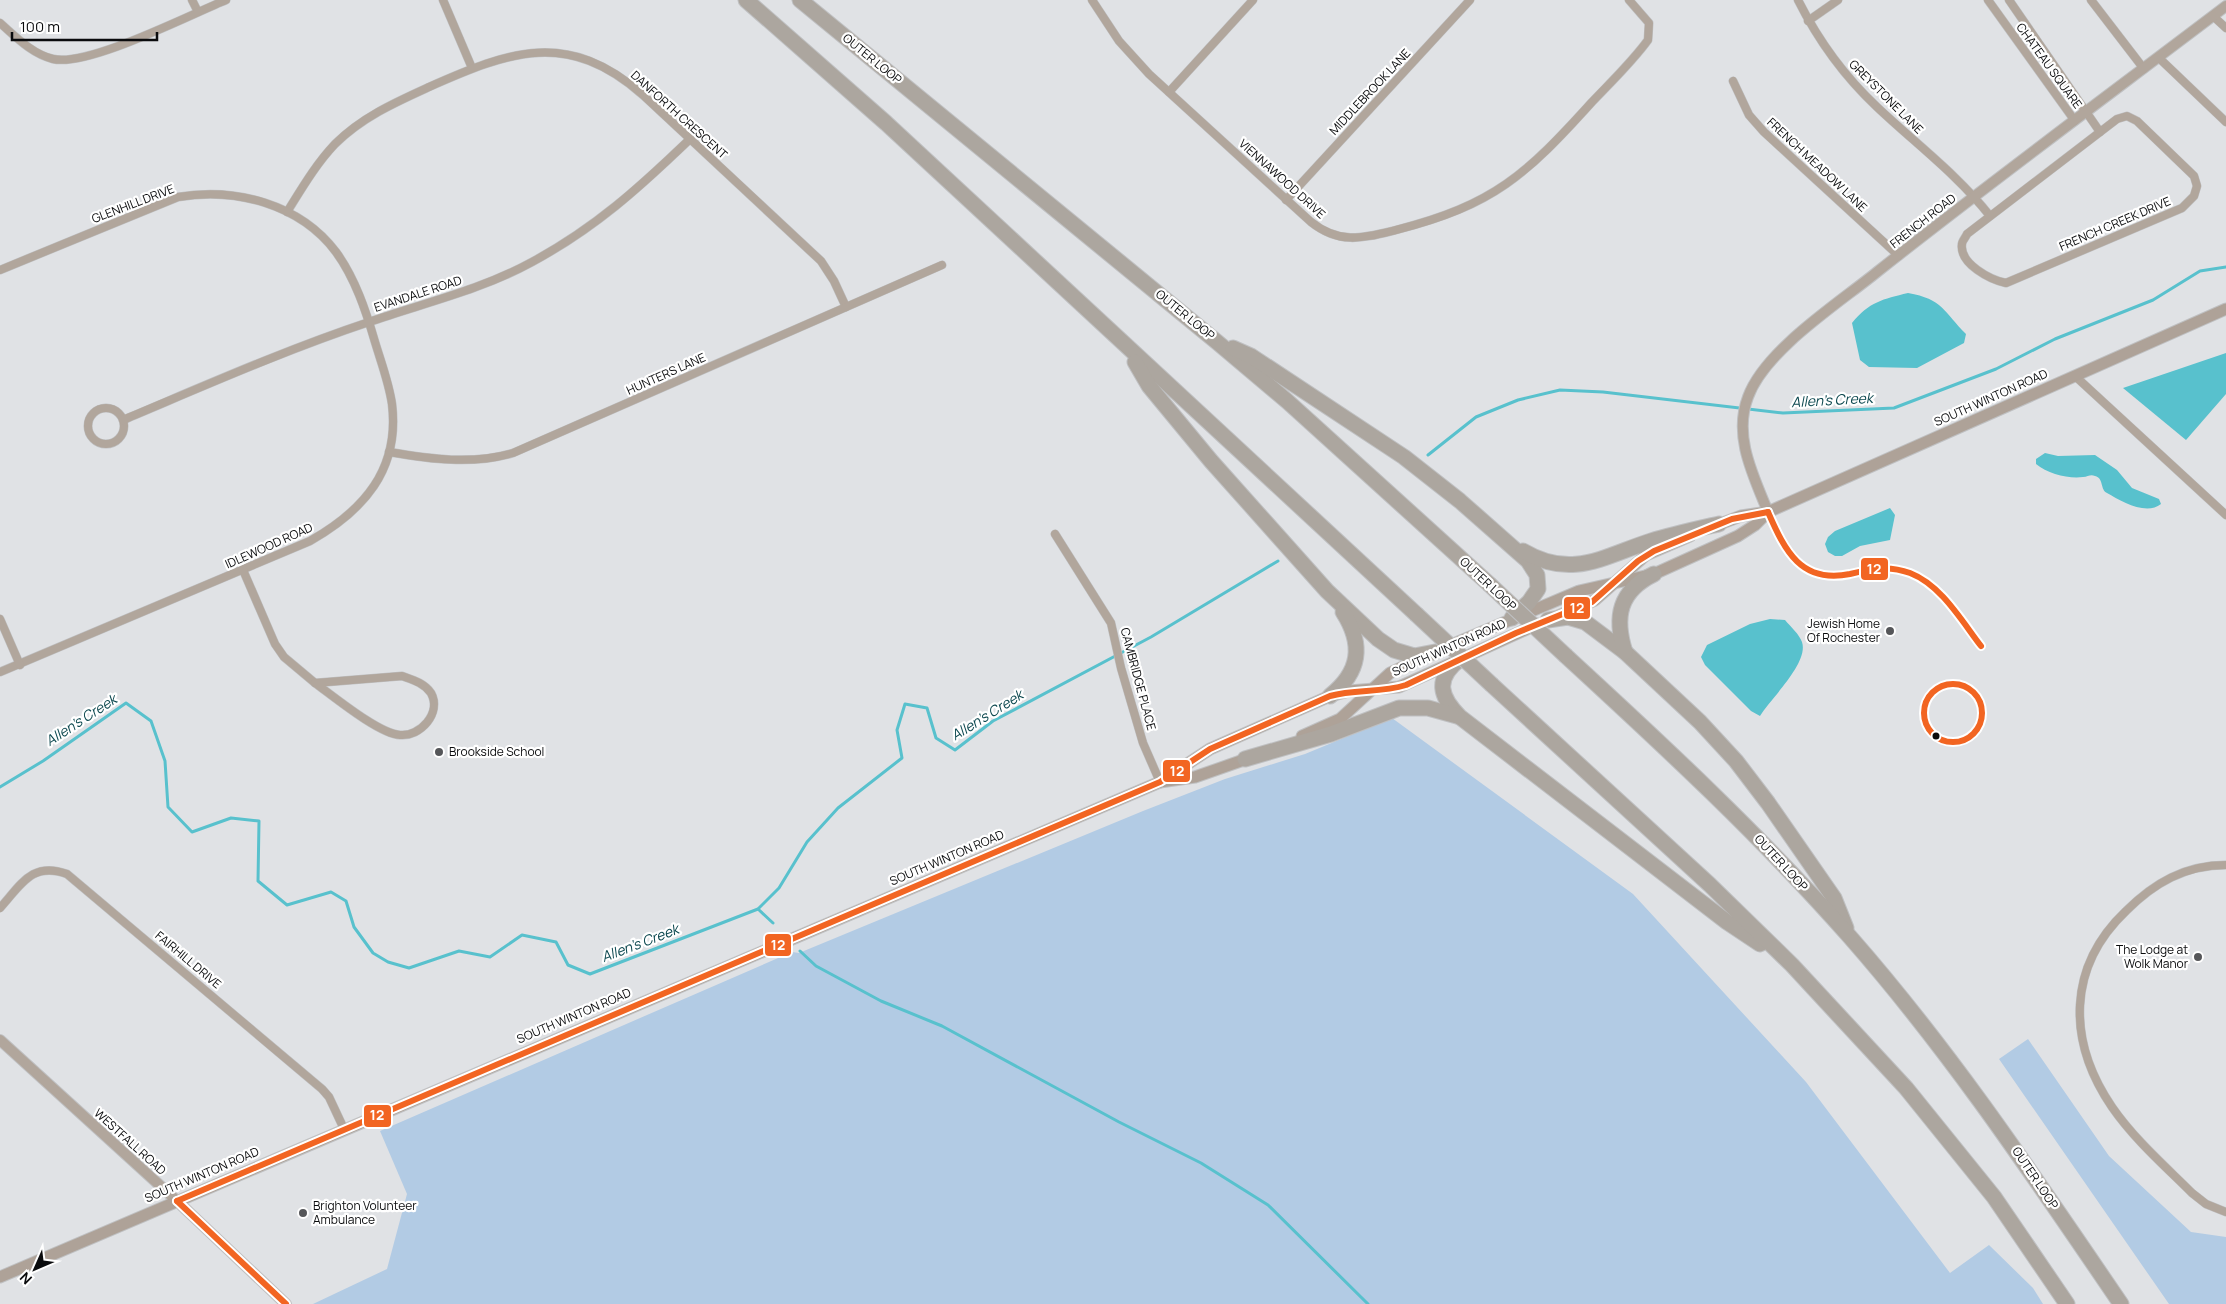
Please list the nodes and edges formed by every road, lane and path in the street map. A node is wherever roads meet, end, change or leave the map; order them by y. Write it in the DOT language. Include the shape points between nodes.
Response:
graph roads {
  1 [pos="192,0"];
  2 [pos="226,0"];
  3 [pos="443,0"];
  4 [pos="746,0"];
  5 [pos="800,0"];
  6 [pos="1092,0"];
  7 [pos="1254,0"];
  8 [pos="1470,0"];
  9 [pos="1629,0"];
  10 [pos="1798,0"];
  11 [pos="1838,0"];
  12 [pos="1988,0"];
  13 [pos="2009,0"];
  14 [pos="2091,0"];
  15 [pos="2226,6"];
  16 [pos="198,12"];
  17 [pos="2213,16"];
  18 [pos="1808,21"];
  19 [pos="0,22"];
  20 [pos="2226,28"];
  21 [pos="2158,58"];
  22 [pos="472,68"];
  23 [pos="2144,69"];
  24 [pos="1733,81"];
  25 [pos="1169,92"];
  26 [pos="2087,112"];
  27 [pos="2075,121"];
  28 [pos="2226,122"];
  29 [pos="2100,132"];
  30 [pos="690,139"];
  31 [pos="1975,196"];
  32 [pos="1286,200"];
  33 [pos="287,212"];
  34 [pos="1990,216"];
  35 [pos="1899,256"];
  36 [pos="942,265"];
  37 [pos="0,270"];
  38 [pos="846,307"];
  39 [pos="2226,309"];
  40 [pos="369,322"];
  41 [pos="1218,342"];
  42 [pos="1126,347"];
  43 [pos="2075,376"];
  44 [pos="123,420"];
  45 [pos="389,452"];
  46 [pos="1768,512"];
  47 [pos="2226,515"];
  48 [pos="1719,524"];
  49 [pos="1055,534"];
  50 [pos="1501,538"];
  51 [pos="242,570"];
  52 [pos="1654,574"];
  53 [pos="1615,583"];
  54 [pos="1327,591"];
  55 [pos="1512,618"];
  56 [pos="0,619"];
  57 [pos="1548,620"];
  58 [pos="1435,652"];
  59 [pos="1625,652"];
  60 [pos="1460,660"];
  61 [pos="20,665"];
  62 [pos="0,672"];
  63 [pos="315,682"];
  64 [pos="1371,689"];
  65 [pos="1330,696"];
  66 [pos="1460,717"];
  67 [pos="1246,759"];
  68 [pos="1160,782"];
  69 [pos="2226,865"];
  70 [pos="0,908"];
  71 [pos="1851,938"];
  72 [pos="1792,966"];
  73 [pos="0,1040"];
  74 [pos="344,1129"];
  75 [pos="177,1201"];
  76 [pos="2226,1212"];
  77 [pos="0,1277"];
  78 [pos="286,1304"];
  79 [pos="2067,1304"];
  80 [pos="2120,1304"];
  1 -- 16 [label="street"];
  2 -- 16 [label="street"];
  3 -- 22 [label="street"];
  4 -- 42 [label="highway" via="886,123"];
  5 -- 41 [label="highway, OUTER LOOP"];
  6 -- 25 [label="street, VIENNAWOOD DRIVE" via="1124,46"];
  7 -- 25 [label="street"];
  8 -- 32 [label="street, MIDDLEBROOK LANE"];
  9 -- 32 [label="street, VIENNAWOOD DRIVE" via="1647,18 1648,40 1553,145 1511,182 1466,208 1429,222 1350,238 1324,232"];
  10 -- 18 [label="street, GREYSTONE LANE"];
  11 -- 18 [label="street"];
  12 -- 27 [label="street, CHATEAU SQUARE"];
  13 -- 26 [label="street"];
  14 -- 23 [label="street"];
  15 -- 17 [label="street, FRENCH ROAD"];
  16 -- 19 [label="street" via="94,56 71,61 40,54"];
  17 -- 20 [label="street"];
  17 -- 21 [label="street, FRENCH ROAD"];
  18 -- 31 [label="street, GREYSTONE LANE" via="1841,70 1875,106"];
  21 -- 23 [label="street, FRENCH ROAD"];
  21 -- 28 [label="street"];
  22 -- 30 [label="street, DANFORTH CRESCENT" via="519,54 544,52 594,62 630,84"];
  22 -- 33 [label="street, DANFORTH CRESCENT" via="395,103 352,129 320,161"];
  23 -- 26 [label="street, FRENCH ROAD"];
  24 -- 35 [label="street, FRENCH MEADOW LANE" via="1749,115 1764,132"];
  25 -- 32 [label="street, VIENNAWOOD DRIVE"];
  26 -- 27 [label="street, FRENCH ROAD"];
  26 -- 29 [label="street"];
  27 -- 31 [label="street, FRENCH ROAD"];
  29 -- 34 [label="street, FRENCH CREEK DRIVE"];
  29 -- 34 [label="street, FRENCH CREEK DRIVE" via="2117,119 2127,116 2137,121 2194,176 2197,186 2194,196 2182,208 2006,283 1976,268 1963,254 1962,244 1967,234"];
  30 -- 38 [label="street, DANFORTH CRESCENT" via="821,261"];
  30 -- 40 [label="street, EVANDALE ROAD" via="632,195 601,219 533,262 475,288"];
  31 -- 34 [label="street"];
  31 -- 35 [label="street, FRENCH ROAD"];
  33 -- 37 [label="street, GLENHILL DRIVE" via="236,196 196,194 178,197"];
  33 -- 40 [label="street, GLENHILL DRIVE" via="314,229 336,252 348,271"];
  35 -- 46 [label="street, FRENCH ROAD" via="1802,333 1769,362 1756,379 1744,406 1742,428 1746,456"];
  36 -- 38 [label="street, HUNTERS LANE"];
  38 -- 45 [label="street, HUNTERS LANE" via="513,453 488,459 451,460"];
  39 -- 43 [label="main road, SOUTH WINTON ROAD"];
  40 -- 44 [label="street, EVANDALE ROAD" via="281,353"];
  40 -- 45 [label="street, IDLEWOOD ROAD" via="391,398 393,422"];
  41 -- 50 [label="highway" via="1250,356 1382,442 1436,482"];
  41 -- 71 [label="highway, OUTER LOOP, bridge" via="1489,584 1670,752 1766,846"];
  42 -- 54 [label="highway" via="1149,386 1206,456"];
  42 -- 72 [label="highway, bridge" via="1710,885"];
  43 -- 46 [label="main road, SOUTH WINTON ROAD"];
  43 -- 47 [label="street"];
  44 -- 44 [label="street" via="109,408 98,410 89,419 88,431 95,440 111,443 123,431"];
  45 -- 51 [label="street, IDLEWOOD ROAD" via="373,489 347,518 310,541"];
  46 -- 48 [label="main road, SOUTH WINTON ROAD"];
  46 -- 52 [label="main road, SOUTH WINTON ROAD" via="1738,536"];
  48 -- 50 [label="highway" via="1658,539 1576,566 1538,560"];
  48 -- 53 [label="main road, SOUTH WINTON ROAD" via="1648,554"];
  49 -- 68 [label="street, CAMBRIDGE PLACE" via="1111,623 1143,743"];
  50 -- 55 [label="highway" via="1531,565 1538,582 1535,596"];
  51 -- 61 [label="street, IDLEWOOD ROAD"];
  51 -- 63 [label="street" via="275,644 284,657"];
  52 -- 53 [label="main road, SOUTH WINTON ROAD"];
  52 -- 59 [label="highway" via="1634,589 1622,607 1618,628"];
  53 -- 55 [label="main road, SOUTH WINTON ROAD" via="1579,591"];
  53 -- 57 [label="main road, SOUTH WINTON ROAD" via="1592,602"];
  54 -- 58 [label="highway" via="1388,647 1410,656"];
  54 -- 65 [label="highway" via="1348,621 1356,646 1350,674"];
  55 -- 58 [label="main road, SOUTH WINTON ROAD"];
  56 -- 61 [label="street"];
  57 -- 59 [label="highway" via="1581,619"];
  57 -- 60 [label="main road, SOUTH WINTON ROAD"];
  58 -- 64 [label="main road, SOUTH WINTON ROAD" via="1396,669"];
  59 -- 71 [label="highway" via="1700,722 1752,782 1834,898"];
  60 -- 64 [label="main road, SOUTH WINTON ROAD" via="1399,687"];
  60 -- 66 [label="highway" via="1446,673 1442,687 1446,702"];
  61 -- 62 [label="street, IDLEWOOD ROAD"];
  63 -- 63 [label="street" via="385,731 401,736 416,733 429,721 433,709 432,694 420,682 402,676"];
  64 -- 65 [label="main road, SOUTH WINTON ROAD"];
  64 -- 67 [label="main road, SOUTH WINTON ROAD" via="1331,724"];
  65 -- 68 [label="main road, SOUTH WINTON ROAD" via="1222,744"];
  66 -- 67 [label="highway" via="1428,708 1399,708 1331,734"];
  66 -- 72 [label="highway" via="1727,922"];
  67 -- 68 [label="main road, SOUTH WINTON ROAD" via="1195,777"];
  68 -- 74 [label="main road, SOUTH WINTON ROAD"];
  69 -- 76 [label="street" via="2190,869 2163,881 2143,894 2115,921 2100,940 2086,967 2079,1010 2088,1058 2112,1108 2192,1193 2206,1204"];
  70 -- 74 [label="street, FAIRHILL DRIVE" via="34,873 46,869 68,874 322,1090 329,1097"];
  71 -- 80 [label="highway, OUTER LOOP" via="1936,1040 2006,1135"];
  72 -- 79 [label="highway" via="1906,1088 1994,1197"];
  73 -- 75 [label="street, WESTFALL ROAD"];
  74 -- 75 [label="main road, SOUTH WINTON ROAD"];
  75 -- 77 [label="main road, SOUTH WINTON ROAD"];
  75 -- 78 [label="street, WESTFALL ROAD"];
}
